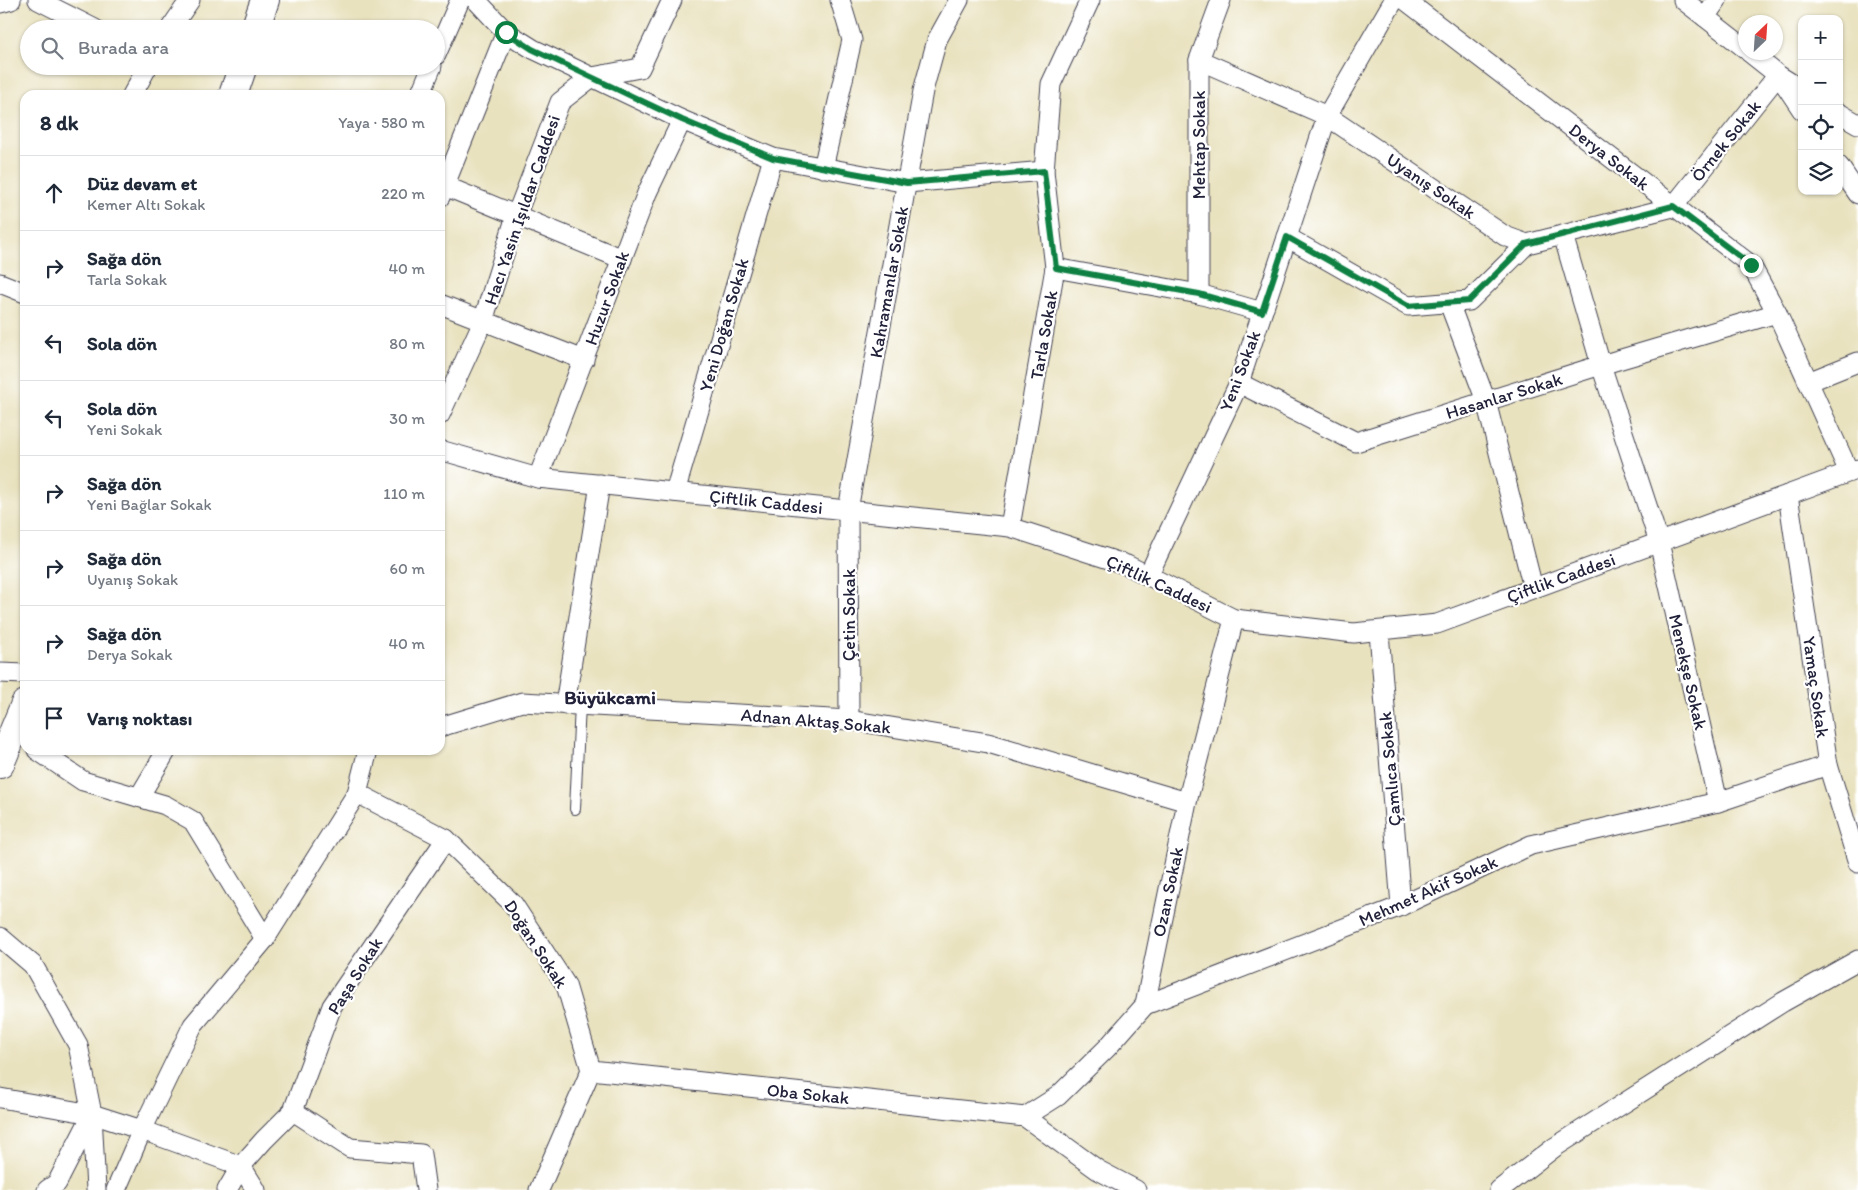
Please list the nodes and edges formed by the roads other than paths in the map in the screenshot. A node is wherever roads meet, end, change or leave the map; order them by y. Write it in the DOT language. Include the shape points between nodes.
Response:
graph roads {
  1 [pos="11,0"];
  2 [pos="38,0"];
  3 [pos="190,0"];
  4 [pos="265,0"];
  5 [pos="460,0"];
  6 [pos="476,0"];
  7 [pos="672,0"];
  8 [pos="840,0"];
  9 [pos="959,0"];
  10 [pos="1090,0"];
  11 [pos="1221,0"];
  12 [pos="1394,0"];
  13 [pos="1405,0"];
  14 [pos="1683,0"];
  15 [pos="1717,0"];
  16 [pos="0,3"];
  17 [pos="61,5"];
  18 [pos="1705,18"];
  19 [pos="82,20"];
  20 [pos="176,20"];
  21 [pos="258,20"];
  22 [pos="506,32"];
  23 [pos="445,34"];
  24 [pos="1738,43"];
  25 [pos="1199,60"];
  26 [pos="1760,60"];
  27 [pos="143,75"];
  28 [pos="240,75"];
  29 [pos="428,75"];
  30 [pos="1778,75"];
  31 [pos="592,76"];
  32 [pos="1798,88"];
  33 [pos="135,90"];
  34 [pos="235,90"];
  35 [pos="422,90"];
  36 [pos="1799,105"];
  37 [pos="1843,115"];
  38 [pos="1327,116"];
  39 [pos="682,120"];
  40 [pos="1858,124"];
  41 [pos="773,158"];
  42 [pos="823,168"];
  43 [pos="1044,171"];
  44 [pos="1843,172"];
  45 [pos="445,179"];
  46 [pos="907,183"];
  47 [pos="445,190"];
  48 [pos="1858,194"];
  49 [pos="1673,206"];
  50 [pos="516,216"];
  51 [pos="1563,235"];
  52 [pos="1287,237"];
  53 [pos="1526,244"];
  54 [pos="622,259"];
  55 [pos="1056,268"];
  56 [pos="0,284"];
  57 [pos="20,291"];
  58 [pos="1199,294"];
  59 [pos="1449,303"];
  60 [pos="445,306"];
  61 [pos="1262,312"];
  62 [pos="1777,313"];
  63 [pos="483,321"];
  64 [pos="584,360"];
  65 [pos="1858,362"];
  66 [pos="1601,365"];
  67 [pos="1808,382"];
  68 [pos="1239,383"];
  69 [pos="1486,401"];
  70 [pos="445,404"];
  71 [pos="445,451"];
  72 [pos="1853,471"];
  73 [pos="538,478"];
  74 [pos="600,484"];
  75 [pos="675,492"];
  76 [pos="1788,495"];
  77 [pos="848,510"];
  78 [pos="1010,527"];
  79 [pos="1659,542"];
  80 [pos="1148,576"];
  81 [pos="1533,588"];
  82 [pos="1234,620"];
  83 [pos="1379,632"];
  84 [pos="0,673"];
  85 [pos="20,674"];
  86 [pos="572,705"];
  87 [pos="849,720"];
  88 [pos="445,725"];
  89 [pos="19,738"];
  90 [pos="44,755"];
  91 [pos="164,755"];
  92 [pos="367,755"];
  93 [pos="0,764"];
  94 [pos="1828,765"];
  95 [pos="357,793"];
  96 [pos="139,797"];
  97 [pos="1187,802"];
  98 [pos="1718,802"];
  99 [pos="575,808"];
  100 [pos="446,839"];
  101 [pos="1858,863"];
  102 [pos="1402,906"];
  103 [pos="0,937"];
  104 [pos="265,939"];
  105 [pos="1858,960"];
  106 [pos="1145,1005"];
  107 [pos="591,1070"];
  108 [pos="0,1098"];
  109 [pos="293,1111"];
  110 [pos="92,1114"];
  111 [pos="1025,1117"];
  112 [pos="142,1130"];
  113 [pos="242,1166"];
  114 [pos="47,1190"];
  115 [pos="96,1190"];
  116 [pos="116,1190"];
  117 [pos="227,1190"];
  118 [pos="256,1190"];
  119 [pos="426,1190"];
  120 [pos="539,1190"];
  121 [pos="1136,1190"];
  122 [pos="1499,1190"];
  1 -- 16 [label="street"];
  2 -- 17 [label="street"];
  3 -- 20 [label="street"];
  4 -- 21 [label="main road"];
  5 -- 23 [label="street"];
  6 -- 22 [label="street"];
  7 -- 31 [label="street, Hacı Yasin Işıldar Caddesi" via="640,68"];
  8 -- 42 [label="street" via="852,40"];
  9 -- 46 [label="street, Kahramanlar Sokak" via="936,40 923,91"];
  10 -- 43 [label="street, Tarla Sokak" via="1051,84"];
  11 -- 25 [label="street, Mehtap Sokak"];
  12 -- 38 [label="street, Yeni Sokak"];
  13 -- 49 [label="street, Derya Sokak"];
  14 -- 18 [label="street"];
  15 -- 18 [label="street"];
  17 -- 19 [label="street"];
  18 -- 24 [label="street"];
  22 -- 31 [label="street" via="532,49"];
  22 -- 45 [label="street"];
  25 -- 38 [label="street, Uyanış Sokak"];
  25 -- 58 [label="street, Mehtap Sokak"];
  26 -- 30 [label="street"];
  27 -- 33 [label="street"];
  28 -- 34 [label="main road"];
  29 -- 35 [label="street"];
  30 -- 32 [label="street"];
  30 -- 36 [label="street"];
  30 -- 49 [label="street, Örnek Sokak"];
  31 -- 39 [label="street"];
  31 -- 50 [label="street, Hacı Yasin Işıldar Caddesi" via="560,102"];
  37 -- 40 [label="street"];
  38 -- 52 [label="street, Yeni Sokak"];
  38 -- 53 [label="street, Uyanış Sokak" via="1505,236"];
  39 -- 41 [label="street"];
  39 -- 54 [label="street, Huzur Sokak" via="647,193"];
  41 -- 42 [label="street"];
  41 -- 75 [label="street, Yeni Doğan Sokak"];
  42 -- 46 [label="street"];
  43 -- 46 [label="street"];
  43 -- 55 [label="street, Tarla Sokak"];
  44 -- 48 [label="street"];
  46 -- 77 [label="street, Kahramanlar Sokak"];
  47 -- 50 [label="street"];
  49 -- 51 [label="street"];
  49 -- 62 [label="street, Derya Sokak" via="1751,265"];
  50 -- 54 [label="street"];
  50 -- 63 [label="street, Hacı Yasin Işıldar Caddesi"];
  51 -- 53 [label="street"];
  51 -- 66 [label="street, Menekşe Sokak"];
  52 -- 59 [label="street" via="1408,306"];
  52 -- 61 [label="street, Yeni Sokak"];
  53 -- 59 [label="street" via="1469,301"];
  54 -- 64 [label="street, Huzur Sokak"];
  55 -- 58 [label="street"];
  55 -- 78 [label="street, Tarla Sokak"];
  56 -- 57 [label="street"];
  58 -- 61 [label="street"];
  59 -- 69 [label="street"];
  60 -- 63 [label="street"];
  61 -- 68 [label="street, Yeni Sokak"];
  62 -- 66 [label="street, Hasanlar Sokak"];
  62 -- 67 [label="street, Derya Sokak"];
  63 -- 64 [label="street"];
  63 -- 70 [label="street, Hacı Yasin Işıldar Caddesi"];
  64 -- 73 [label="street, Huzur Sokak"];
  65 -- 67 [label="street"];
  66 -- 69 [label="street, Hasanlar Sokak"];
  66 -- 79 [label="street, Menekşe Sokak"];
  67 -- 72 [label="street, Derya Sokak"];
  68 -- 69 [label="street, Hasanlar Sokak" via="1356,442"];
  68 -- 80 [label="street, Yeni Sokak"];
  69 -- 81 [label="street"];
  71 -- 73 [label="street, Çiftlik Caddesi"];
  72 -- 76 [label="street, Çiftlik Caddesi"];
  73 -- 74 [label="street, Çiftlik Caddesi"];
  74 -- 75 [label="street, Çiftlik Caddesi"];
  74 -- 86 [label="street"];
  75 -- 77 [label="street, Çiftlik Caddesi"];
  76 -- 79 [label="street, Çiftlik Caddesi"];
  76 -- 94 [label="street, Yamaç Sokak"];
  77 -- 78 [label="street, Çiftlik Caddesi"];
  77 -- 87 [label="street, Çetin Sokak"];
  78 -- 80 [label="street, Çiftlik Caddesi" via="1127,565"];
  79 -- 81 [label="street, Çiftlik Caddesi"];
  79 -- 98 [label="street, Menekşe Sokak"];
  80 -- 82 [label="street, Çiftlik Caddesi"];
  81 -- 83 [label="street, Çiftlik Caddesi" via="1437,624"];
  82 -- 83 [label="street, Çiftlik Caddesi" via="1354,633"];
  82 -- 97 [label="street, Ozan Sokak"];
  83 -- 102 [label="street, Çamlıca Sokak"];
  84 -- 85 [label="street"];
  86 -- 87 [label="street, Adnan Aktaş Sokak"];
  86 -- 88 [label="street, Adnan Aktaş Sokak" via="522,702"];
  86 -- 99 [label="lane"];
  87 -- 97 [label="street, Adnan Aktaş Sokak" via="988,743"];
  89 -- 93 [label="main road"];
  90 -- 96 [label="street" via="83,781"];
  91 -- 96 [label="street"];
  92 -- 95 [label="street"];
  94 -- 98 [label="street"];
  94 -- 101 [label="street, Yamaç Sokak"];
  95 -- 100 [label="street, Doğan Sokak"];
  95 -- 104 [label="street"];
  96 -- 104 [label="street" via="165,805 193,821"];
  97 -- 106 [label="street, Ozan Sokak"];
  98 -- 102 [label="street, Mehmet Akif Sokak" via="1531,845"];
  100 -- 107 [label="street, Doğan Sokak" via="513,904 566,985"];
  100 -- 109 [label="street, Paşa Sokak" via="332,1006"];
  102 -- 106 [label="street, Mehmet Akif Sokak"];
  103 -- 110 [label="street" via="33,965 78,1044"];
  104 -- 112 [label="street" via="193,1025"];
  105 -- 122 [label="street" via="1783,1002 1555,1148"];
  106 -- 111 [label="street, Ozan Sokak" via="1058,1096"];
  107 -- 111 [label="street, Oba Sokak"];
  107 -- 120 [label="street"];
  108 -- 110 [label="street"];
  109 -- 113 [label="street, Paşa Sokak"];
  109 -- 119 [label="street" via="350,1148 421,1154"];
  110 -- 112 [label="street"];
  110 -- 114 [label="street" via="57,1183"];
  110 -- 115 [label="street"];
  111 -- 121 [label="street" via="1098,1170"];
  112 -- 113 [label="street"];
  112 -- 116 [label="street"];
  113 -- 117 [label="street, Paşa Sokak"];
  113 -- 118 [label="street"];
}
